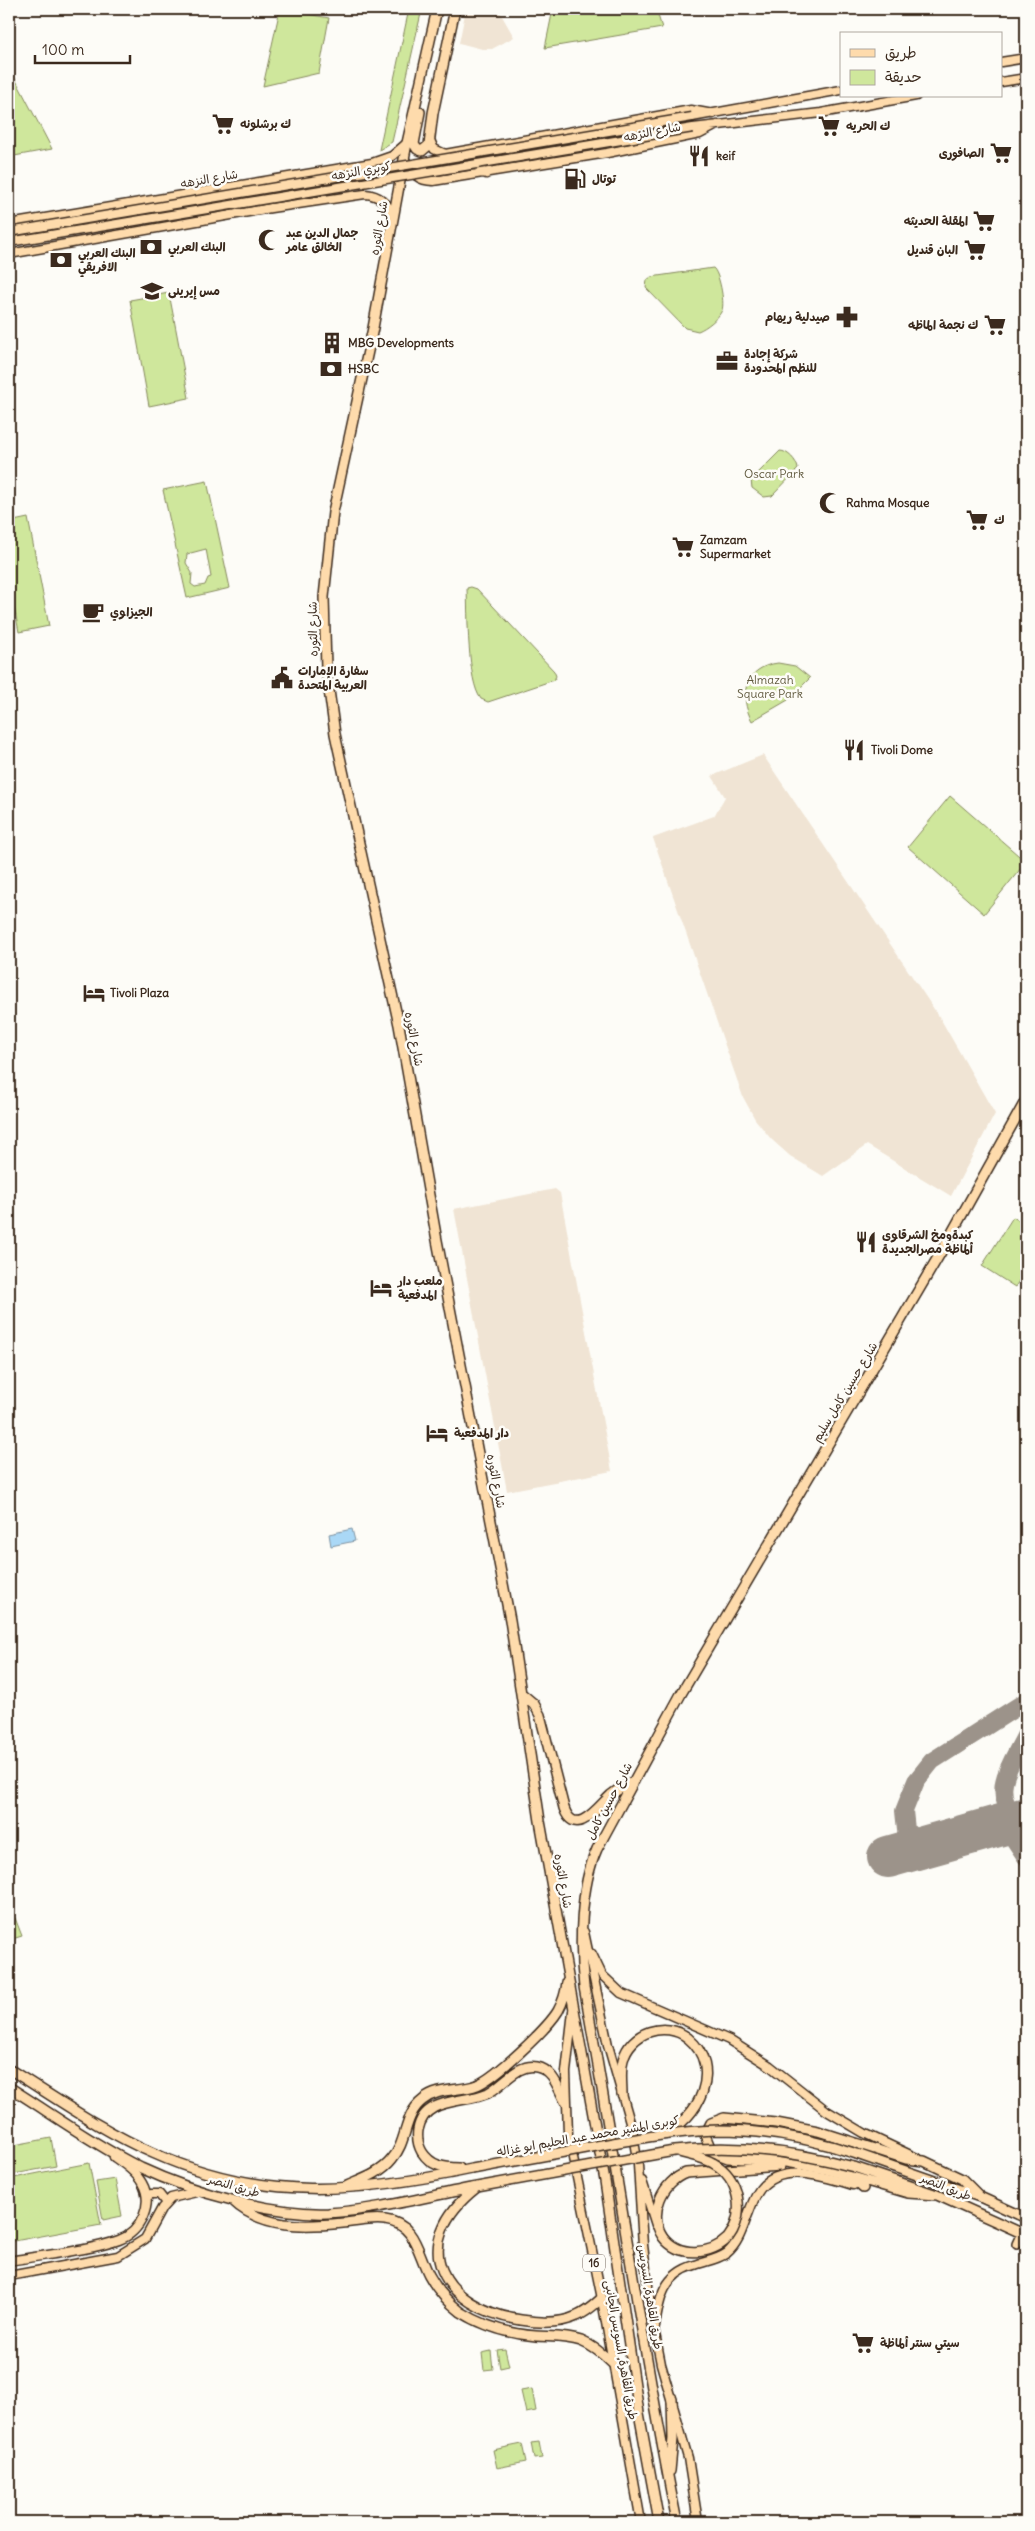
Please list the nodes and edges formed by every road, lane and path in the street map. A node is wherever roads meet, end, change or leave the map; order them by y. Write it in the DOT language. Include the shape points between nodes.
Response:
graph roads {
  1 [pos="438,9"];
  2 [pos="455,9"];
  3 [pos="1026,58"];
  4 [pos="1002,62"];
  5 [pos="1026,78"];
  6 [pos="1002,82"];
  7 [pos="840,90"];
  8 [pos="905,98"];
  9 [pos="417,100"];
  10 [pos="713,114"];
  11 [pos="717,125"];
  12 [pos="430,139"];
  13 [pos="407,143"];
  14 [pos="482,147"];
  15 [pos="405,155"];
  16 [pos="325,171"];
  17 [pos="486,174"];
  18 [pos="328,200"];
  19 [pos="393,218"];
  20 [pos="9,224"];
  21 [pos="9,232"];
  22 [pos="9,242"];
  23 [pos="9,254"];
  24 [pos="1026,1100"];
  25 [pos="521,1693"];
  26 [pos="681,1694"];
  27 [pos="634,1781"];
  28 [pos="583,1927"];
  29 [pos="587,1946"];
  30 [pos="567,1972"];
  31 [pos="574,2004"];
  32 [pos="9,2069"];
  33 [pos="9,2087"];
  34 [pos="622,2094"];
  35 [pos="565,2101"];
  36 [pos="661,2134"];
  37 [pos="95,2141"];
  38 [pos="674,2151"];
  39 [pos="856,2154"];
  40 [pos="924,2161"];
  41 [pos="638,2164"];
  42 [pos="801,2165"];
  43 [pos="472,2168"];
  44 [pos="852,2171"];
  45 [pos="853,2185"];
  46 [pos="477,2187"];
  47 [pos="863,2188"];
  48 [pos="341,2189"];
  49 [pos="206,2191"];
  50 [pos="147,2197"];
  51 [pos="980,2197"];
  52 [pos="230,2198"];
  53 [pos="166,2203"];
  54 [pos="1026,2218"];
  55 [pos="1024,2234"];
  56 [pos="662,2235"];
  57 [pos="1017,2244"];
  58 [pos="9,2261"];
  59 [pos="9,2276"];
  60 [pos="602,2298"];
  61 [pos="654,2334"];
  62 [pos="612,2363"];
  63 [pos="672,2398"];
  64 [pos="668,2478"];
  65 [pos="641,2522"];
  66 [pos="659,2522"];
  67 [pos="677,2522"];
  68 [pos="698,2522"];
  1 -- 9 [label="highway, شارع الثوره"];
  2 -- 12 [label="highway"];
  3 -- 4 [label="main road"];
  5 -- 6 [label="main road"];
  7 -- 10 [label="main road, شارع النزهه"];
  8 -- 11 [label="main road, شارع النزهه" via="821,113"];
  9 -- 12 [label="highway" via="420,112 416,148 425,150"];
  9 -- 13 [label="highway, شارع الثوره"];
  10 -- 14 [label="main road, شارع النزهه" via="691,110"];
  10 -- 21 [label="main road, كوبري النزهه, bridge"];
  11 -- 17 [label="main road, شارع النزهه" via="700,134"];
  11 -- 22 [label="main road, كوبري النزهه, bridge"];
  12 -- 14 [label="main road, شارع النزهه" via="434,149 443,154"];
  13 -- 15 [label="highway, شارع الثوره"];
  13 -- 16 [label="main road, شارع النزهه" via="380,161"];
  14 -- 17 [label="main road" via="476,154 476,162"];
  15 -- 17 [label="main road, شارع النزهه" via="410,171 420,180"];
  15 -- 19 [label="highway, شارع الثوره"];
  16 -- 18 [label="main road" via="331,187"];
  16 -- 20 [label="main road, شارع النزهه"];
  18 -- 19 [label="main road" via="374,195 385,202"];
  18 -- 23 [label="main road"];
  19 -- 25 [label="highway, شارع الثوره" via="331,526 324,597 326,668 337,742 399,1025"];
  24 -- 26 [label="highway, شارع حسين كامل سليم" via="944,1247"];
  25 -- 27 [label="highway" via="534,1704 540,1715 564,1808 570,1817 578,1821 588,1819 612,1795"];
  25 -- 30 [label="highway, شارع الثوره"];
  26 -- 27 [label="highway, شارع حسين كامل"];
  27 -- 28 [label="highway, شارع حسين كامل" via="592,1861 585,1890"];
  28 -- 29 [label="main road"];
  28 -- 64 [label="highway, طريق القاهرة, السويس" via="582,1976"];
  29 -- 34 [label="main road"];
  29 -- 40 [label="main road" via="602,1975 621,1993 729,2040 770,2066 838,2118"];
  30 -- 31 [label="highway, شارع الثوره"];
  30 -- 48 [label="highway" via="561,2005 539,2032 483,2082 443,2090 424,2099 410,2115 402,2142 392,2160 376,2173"];
  31 -- 35 [label="main road, طريق القاهرة, السويس الجانبى / 16"];
  31 -- 66 [label="highway, شارع الثوره / 16"];
  32 -- 48 [label="highway, طريق النصر" via="99,2126 177,2163 226,2178 269,2186"];
  33 -- 37 [label="highway, طريق النصر"];
  34 -- 36 [label="highway" via="621,2070 625,2052 632,2042 647,2032 672,2030 688,2038 699,2053 705,2071 703,2094 681,2124"];
  34 -- 41 [label="main road"];
  35 -- 43 [label="highway" via="549,2073 529,2066 517,2070 500,2086 482,2096 440,2104 431,2109 420,2121 418,2132 418,2143 423,2153 439,2166"];
  35 -- 60 [label="main road, طريق القاهرة, السويس الجانبى / 16" via="568,2134"];
  36 -- 39 [label="highway, كوبرى المشير محمد عبد الحليم ابو غزاله, bridge" via="760,2132 818,2142"];
  36 -- 43 [label="highway, كوبرى المشير محمد عبد الحليم ابو غزاله, bridge"];
  37 -- 49 [label="highway, طريق النصر" via="142,2168"];
  37 -- 50 [label="main road" via="138,2177"];
  38 -- 44 [label="highway, bridge" via="766,2150 811,2156"];
  38 -- 46 [label="highway, bridge"];
  38 -- 56 [label="highway, bridge" via="720,2167 737,2192 739,2210 728,2238 713,2249 696,2252 678,2248"];
  39 -- 51 [label="highway, طريق النصر"];
  40 -- 42 [label="highway" via="906,2159 818,2131 749,2120 724,2118 711,2123 705,2135 712,2152 720,2156"];
  40 -- 51 [label="highway" via="962,2179"];
  41 -- 56 [label="main road" via="653,2217"];
  41 -- 61 [label="main road" via="644,2262"];
  42 -- 44 [label="highway"];
  42 -- 56 [label="highway" via="681,2175 668,2184 662,2194 658,2212"];
  43 -- 48 [label="highway, طريق النصر" via="403,2182"];
  44 -- 47 [label="highway"];
  44 -- 55 [label="highway, طريق النصر" via="937,2195"];
  45 -- 61 [label="main road" via="801,2174 769,2181 756,2194 734,2246 718,2258 679,2271 668,2281 659,2302"];
  46 -- 52 [label="highway, طريق النصر" via="326,2213 287,2211"];
  46 -- 60 [label="highway" via="450,2213 438,2240 442,2270 458,2293 496,2314 537,2322 572,2318"];
  49 -- 52 [label="highway, طريق النصر"];
  49 -- 53 [label="main road" via="182,2194"];
  50 -- 53 [label="main road" via="159,2194"];
  50 -- 58 [label="main road" via="137,2227 120,2239"];
  51 -- 54 [label="highway, طريق النصر"];
  52 -- 62 [label="highway" via="254,2216 286,2224 325,2225 384,2220 400,2225 412,2235 435,2285 462,2312 479,2322 508,2331 574,2339 595,2348"];
  53 -- 59 [label="main road" via="145,2239 125,2253"];
  55 -- 57 [label="highway"];
  60 -- 62 [label="main road, طريق القاهرة, السويس الجانبى / 16"];
  61 -- 63 [label="main road"];
  62 -- 65 [label="main road, طريق القاهرة, السويس الجانبى / 16"];
  63 -- 64 [label="highway" via="673,2438"];
  63 -- 68 [label="main road" via="691,2472"];
  64 -- 67 [label="highway, طريق القاهرة, السويس"];
}
